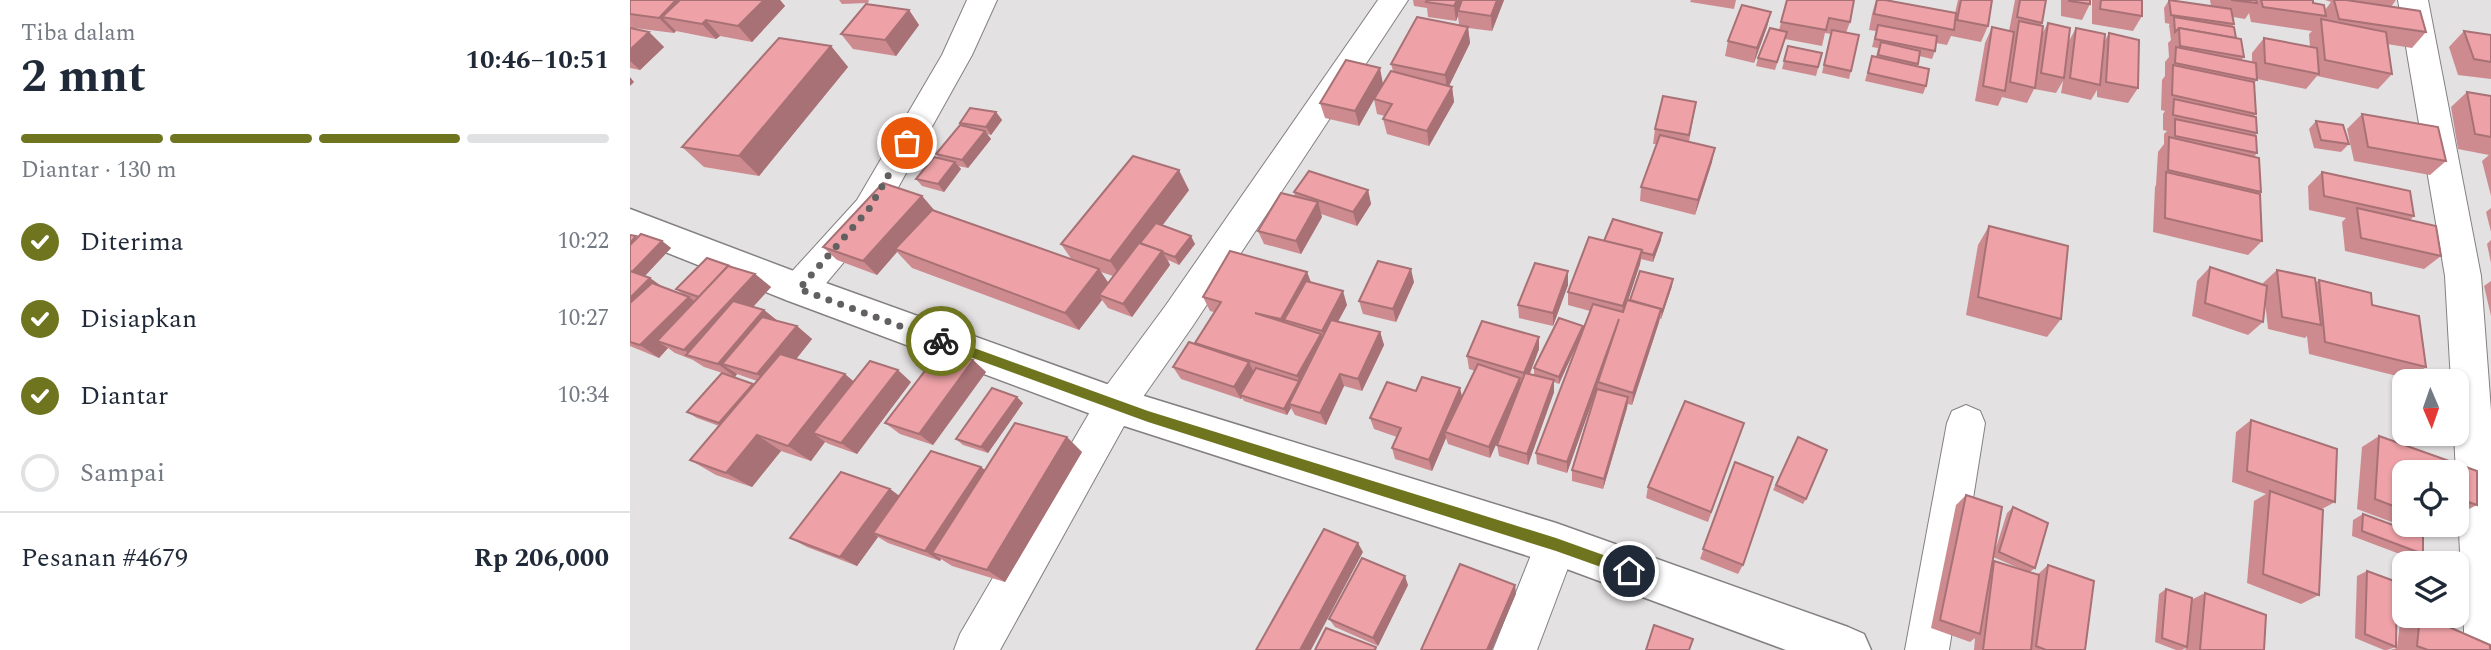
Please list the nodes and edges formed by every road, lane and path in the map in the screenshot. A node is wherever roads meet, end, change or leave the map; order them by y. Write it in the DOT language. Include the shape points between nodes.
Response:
graph roads {
  1 [pos="982,0"];
  2 [pos="1393,0"];
  3 [pos="2413,0"];
  4 [pos="630,223"];
  5 [pos="799,289"];
  6 [pos="1115,405"];
  7 [pos="1966,423"];
  8 [pos="1556,544"];
  9 [pos="976,650"];
  10 [pos="1515,650"];
  11 [pos="1847,650"];
  12 [pos="1927,650"];
  13 [pos="2487,650"];
  1 -- 5 [label="street" via="957,55 869,209"];
  2 -- 6 [label="street"];
  3 -- 13 [label="street" via="2463,276"];
  4 -- 5 [label="street"];
  5 -- 6 [label="street"];
  6 -- 8 [label="street"];
  6 -- 9 [label="street"];
  7 -- 12 [label="street"];
  8 -- 10 [label="street"];
  8 -- 11 [label="street"];
}
